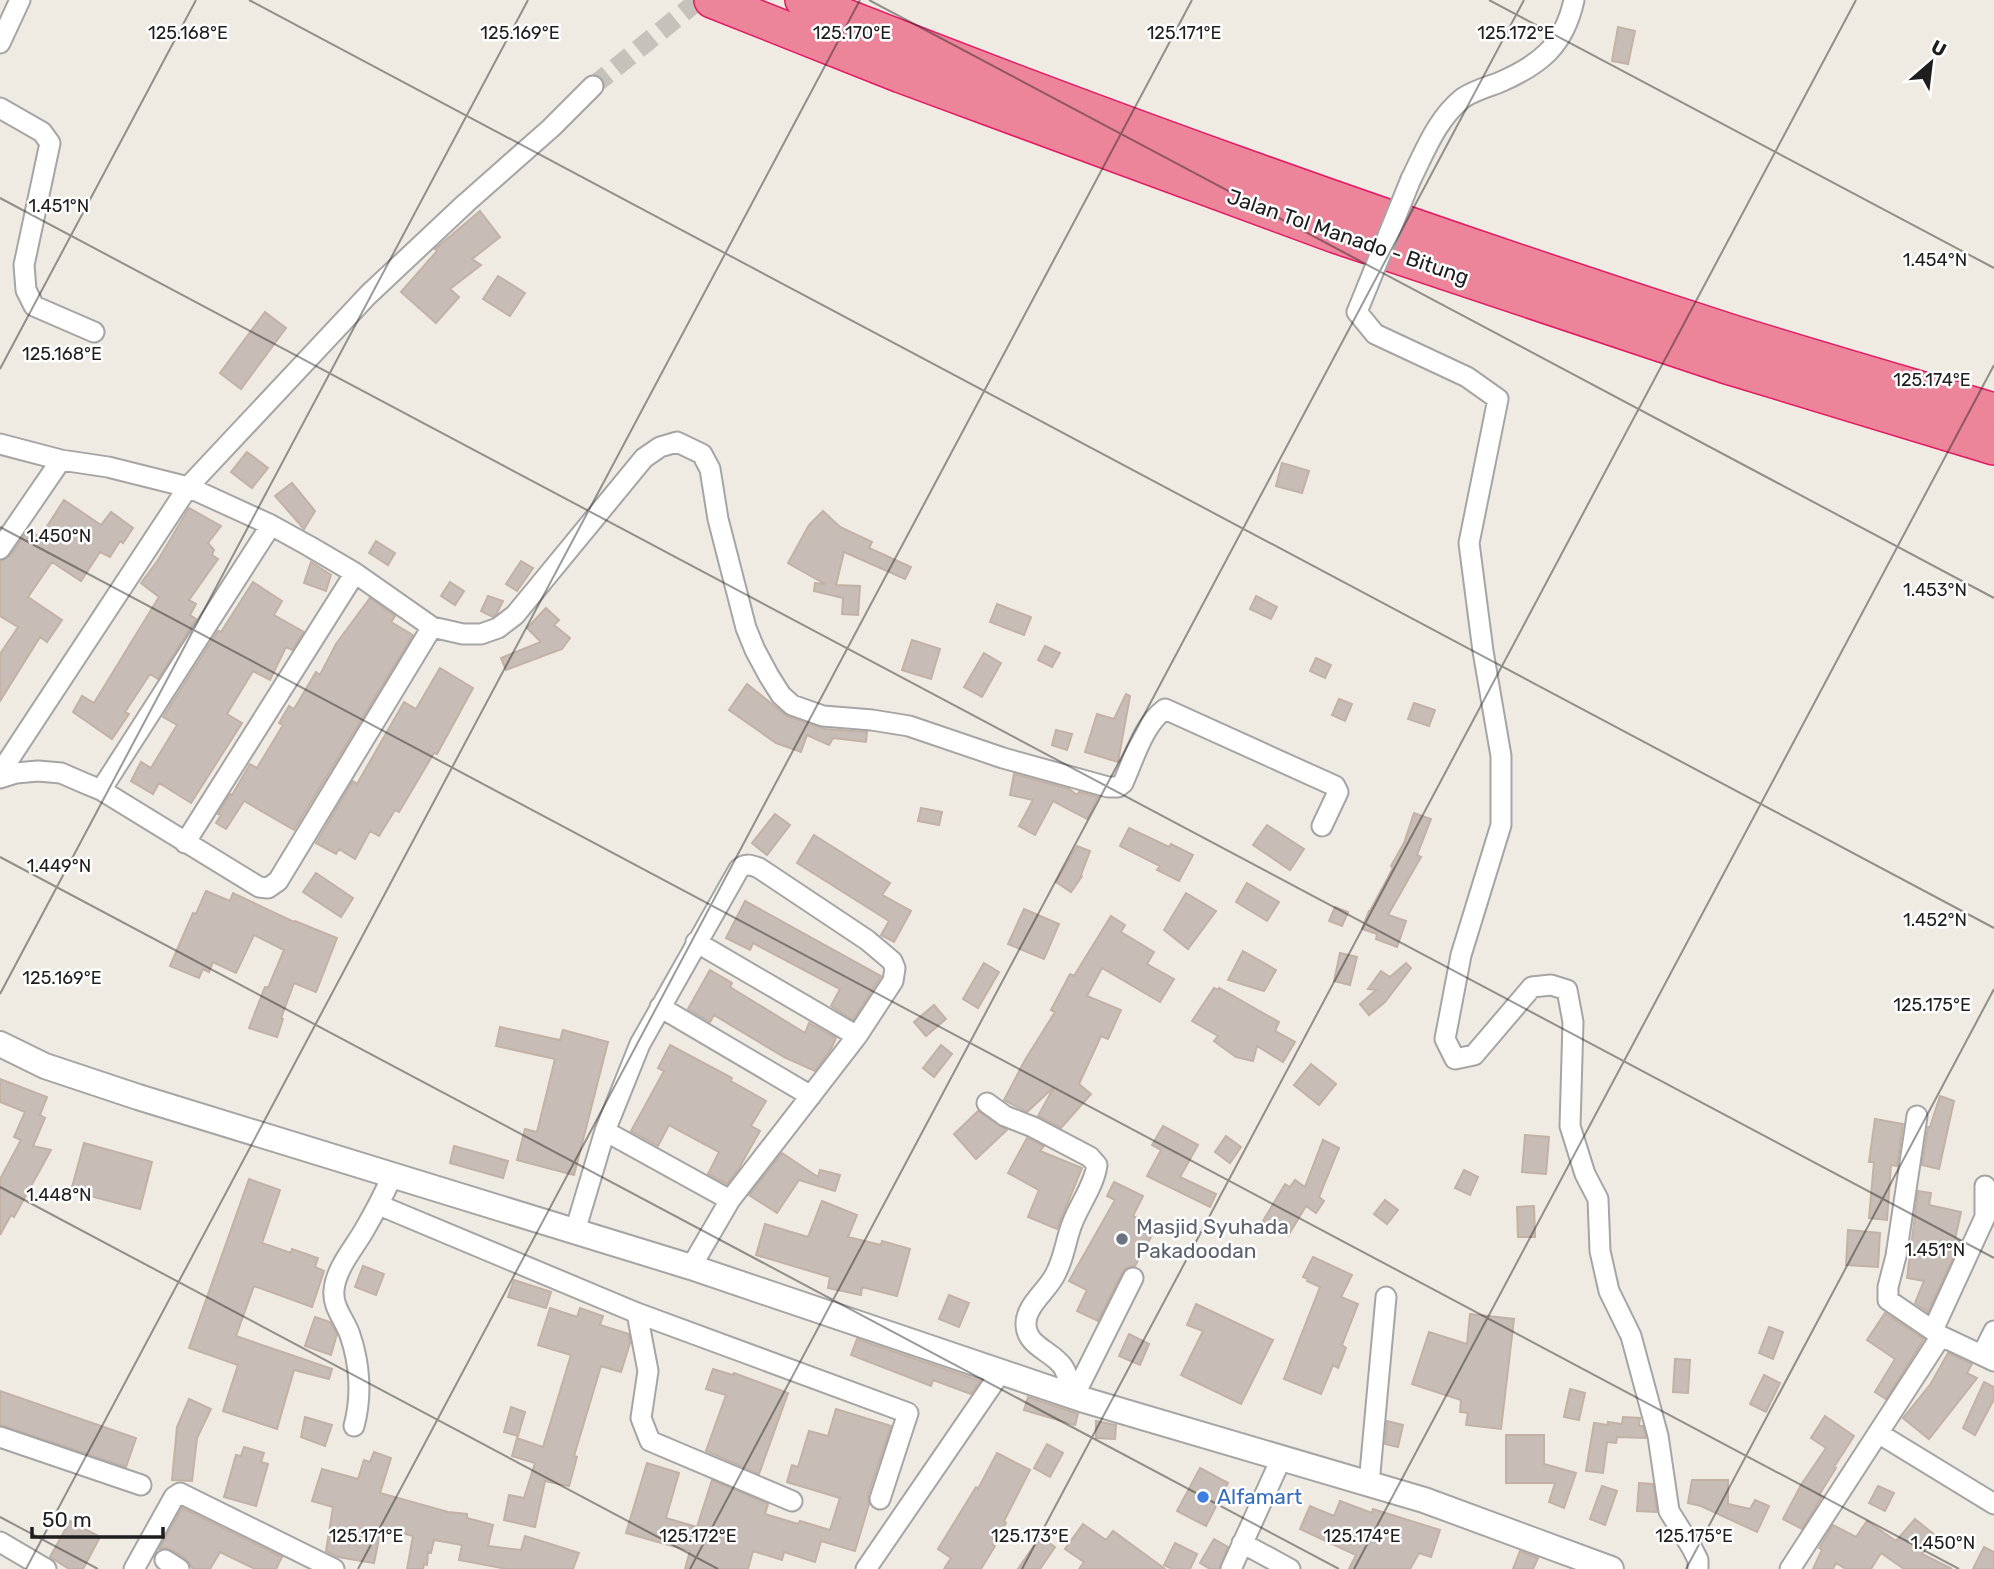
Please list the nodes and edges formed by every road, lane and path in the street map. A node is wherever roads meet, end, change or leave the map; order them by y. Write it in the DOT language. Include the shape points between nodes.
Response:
graph roads {
  1 [pos="20,0"];
  2 [pos="712,0"];
  3 [pos="803,0"];
  4 [pos="1574,0"];
  5 [pos="0,43"];
  6 [pos="593,86"];
  7 [pos="0,108"];
  8 [pos="94,332"];
  9 [pos="1994,411"];
  10 [pos="0,444"];
  11 [pos="1994,447"];
  12 [pos="61,460"];
  13 [pos="188,487"];
  14 [pos="271,525"];
  15 [pos="0,549"];
  16 [pos="355,573"];
  17 [pos="432,627"];
  18 [pos="0,775"];
  19 [pos="101,790"];
  20 [pos="1322,826"];
  21 [pos="185,843"];
  22 [pos="696,942"];
  23 [pos="660,1007"];
  24 [pos="857,1036"];
  25 [pos="0,1044"];
  26 [pos="811,1096"];
  27 [pos="986,1103"];
  28 [pos="1917,1116"];
  29 [pos="606,1131"];
  30 [pos="393,1174"];
  31 [pos="1985,1186"];
  32 [pos="730,1200"];
  33 [pos="379,1205"];
  34 [pos="575,1231"];
  35 [pos="691,1267"];
  36 [pos="1133,1278"];
  37 [pos="1386,1297"];
  38 [pos="637,1313"];
  39 [pos="1994,1331"];
  40 [pos="1937,1333"];
  41 [pos="1988,1358"];
  42 [pos="1001,1372"];
  43 [pos="1070,1395"];
  44 [pos="354,1426"];
  45 [pos="1878,1433"];
  46 [pos="0,1437"];
  47 [pos="1281,1459"];
  48 [pos="1368,1484"];
  49 [pos="141,1485"];
  50 [pos="880,1499"];
  51 [pos="792,1501"];
  52 [pos="1994,1504"];
  53 [pos="0,1542"];
  54 [pos="1242,1543"];
  55 [pos="46,1569"];
  56 [pos="134,1569"];
  57 [pos="334,1569"];
  58 [pos="866,1569"];
  59 [pos="1231,1569"];
  60 [pos="1290,1569"];
  61 [pos="1611,1569"];
  62 [pos="1698,1569"];
  63 [pos="1790,1569"];
  1 -- 5 [label="street"];
  2 -- 11 [label="highway, Jalan Tol Manado - Bitung" via="901,75 1335,234 1724,365"];
  3 -- 9 [label="highway, Jalan Tol Manado - Bitung" via="1346,203 1734,333"];
  4 -- 62 [label="street, bridge" via="1569,24 1542,60 1465,97 1438,122 1357,312 1375,334 1467,377 1498,399 1469,543 1501,756 1501,825 1461,955 1445,1039 1455,1059 1474,1055 1532,986 1567,990 1573,1022 1570,1126 1598,1199 1603,1265 1609,1291 1631,1336 1658,1436 1669,1511 1692,1548"];
  6 -- 13 [label="street" via="368,295"];
  7 -- 8 [label="street" via="42,132 50,143 24,265 28,297 34,306"];
  10 -- 12 [label="street"];
  12 -- 13 [label="street"];
  12 -- 15 [label="street"];
  13 -- 14 [label="street"];
  13 -- 18 [label="street"];
  14 -- 16 [label="street"];
  14 -- 19 [label="street"];
  16 -- 17 [label="street"];
  16 -- 21 [label="street"];
  17 -- 20 [label="street" via="463,634 498,628 515,615 644,458 677,442 702,454 710,469 746,628 769,676 792,705 823,716 909,726 1108,787 1123,783 1144,737 1166,709 1335,786 1338,792"];
  17 -- 21 [label="street" via="278,881 268,888 259,887"];
  18 -- 19 [label="street" via="61,773"];
  19 -- 21 [label="street"];
  22 -- 23 [label="street"];
  22 -- 24 [label="street"];
  22 -- 24 [label="street" via="739,869 750,864 759,868 891,961 893,981"];
  23 -- 26 [label="street"];
  23 -- 29 [label="street" via="640,1044"];
  24 -- 26 [label="street"];
  25 -- 30 [label="street" via="45,1066 138,1097"];
  26 -- 32 [label="street"];
  27 -- 43 [label="street" via="1090,1157 1097,1165 1065,1255 1026,1321 1029,1335 1063,1365"];
  28 -- 40 [label="street" via="1887,1293 1888,1300"];
  29 -- 32 [label="street"];
  29 -- 34 [label="street"];
  30 -- 33 [label="street"];
  30 -- 34 [label="street"];
  31 -- 40 [label="street" via="1985,1217"];
  32 -- 35 [label="street"];
  33 -- 38 [label="street"];
  33 -- 44 [label="street" via="340,1271 334,1290 357,1362 359,1409"];
  34 -- 35 [label="street"];
  35 -- 42 [label="street"];
  36 -- 43 [label="street"];
  37 -- 48 [label="street"];
  38 -- 50 [label="street" via="908,1413"];
  38 -- 51 [label="street" via="648,1371 641,1418 650,1441"];
  39 -- 41 [label="street"];
  40 -- 41 [label="street"];
  40 -- 45 [label="street"];
  42 -- 43 [label="street"];
  42 -- 58 [label="street"];
  43 -- 47 [label="street"];
  45 -- 52 [label="street"];
  45 -- 63 [label="street"];
  46 -- 49 [label="street"];
  47 -- 48 [label="street"];
  47 -- 54 [label="street"];
  48 -- 61 [label="street"];
  53 -- 55 [label="street"];
  54 -- 59 [label="street"];
  54 -- 60 [label="street"];
  56 -- 57 [label="street" via="173,1497 180,1493"];
}
